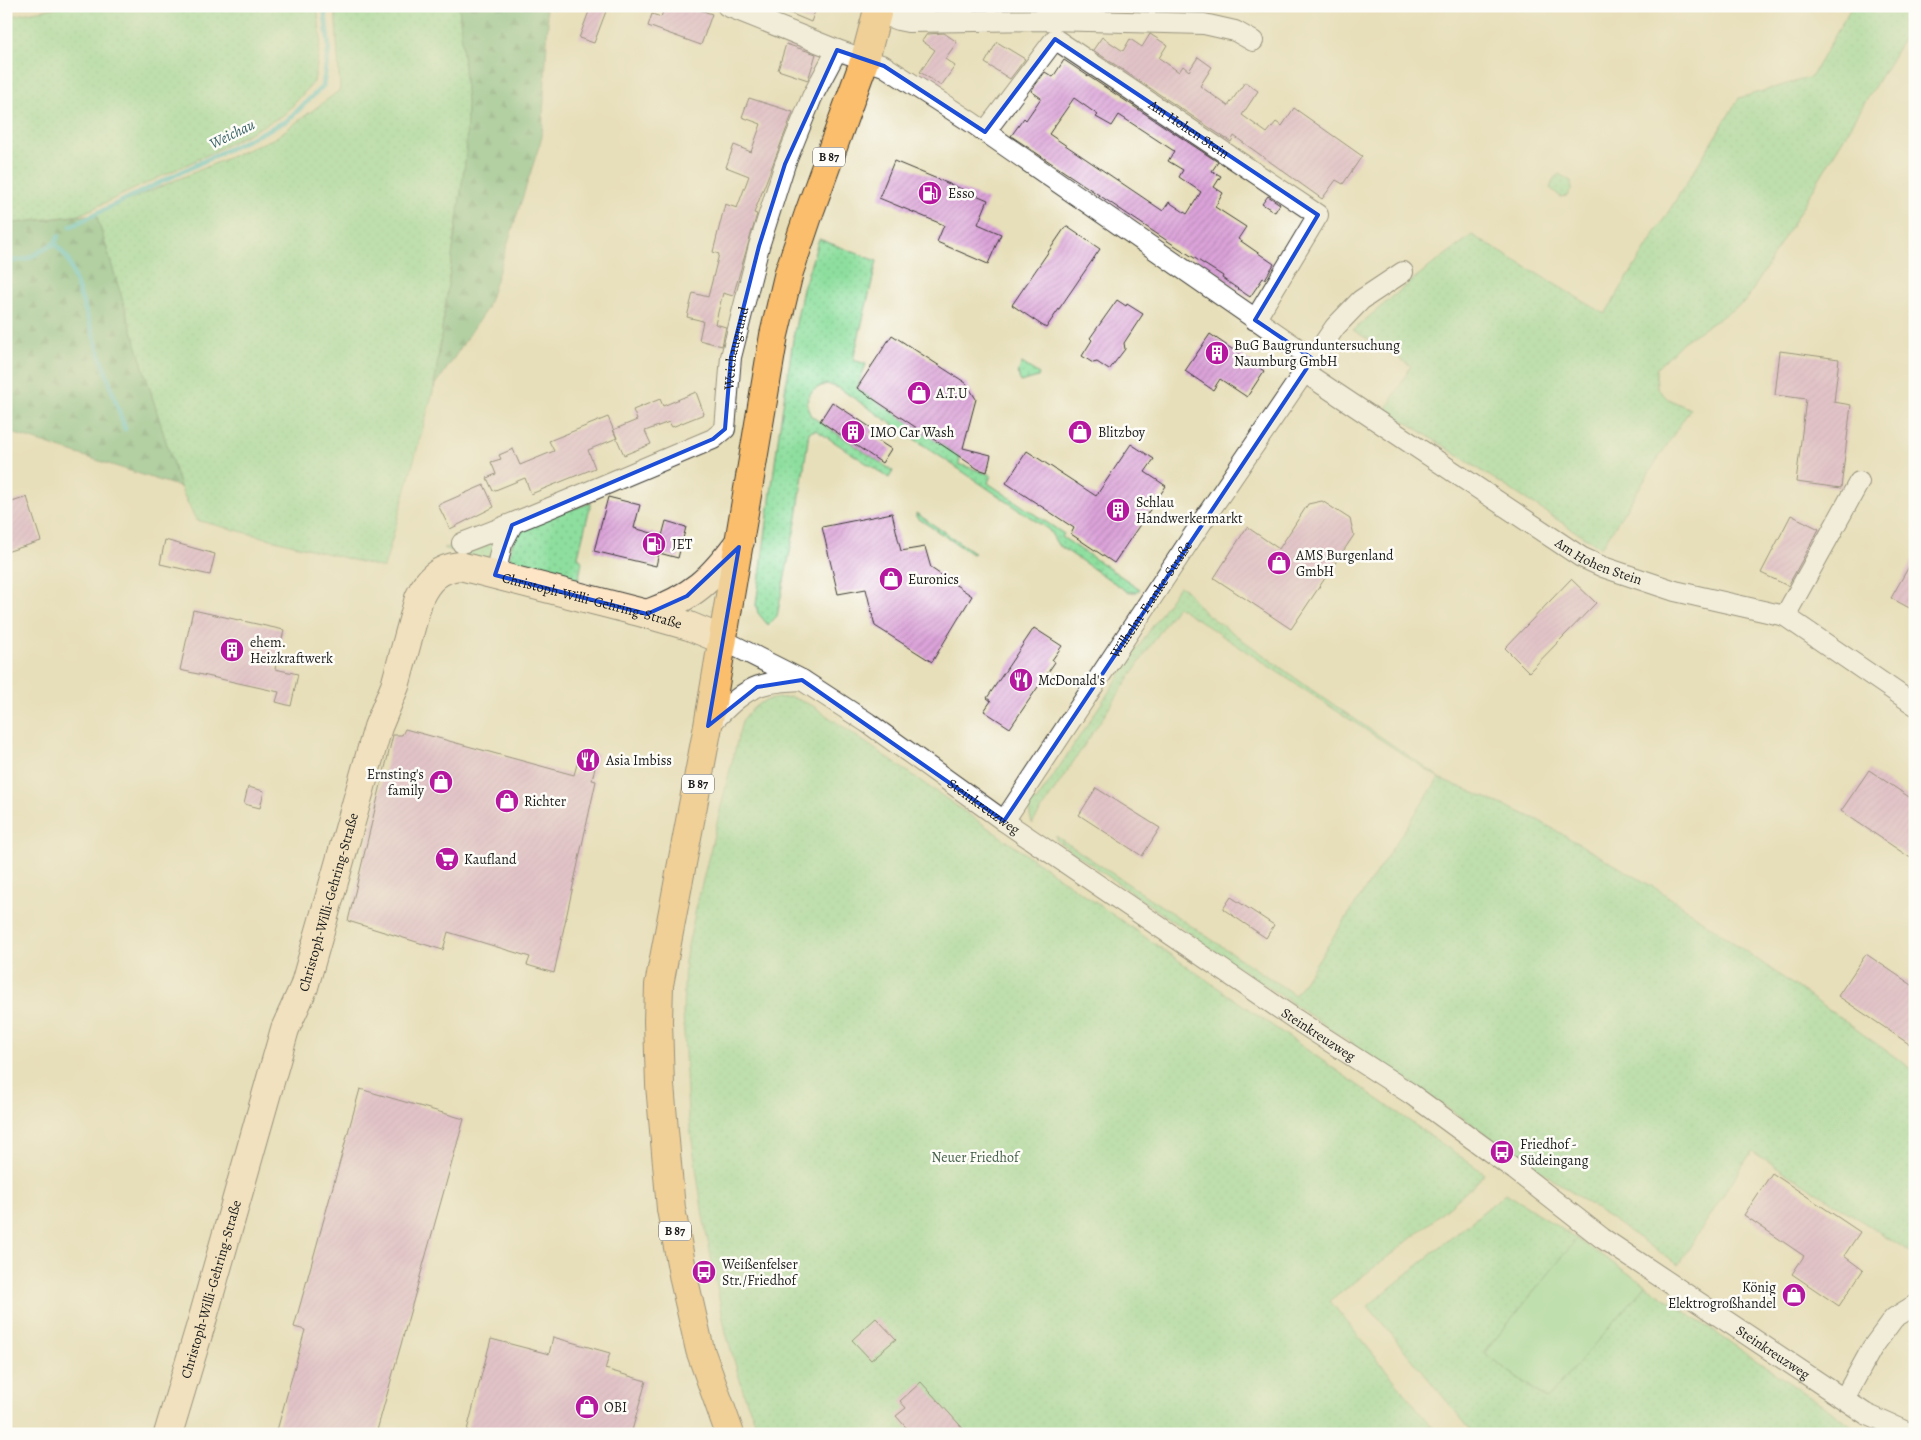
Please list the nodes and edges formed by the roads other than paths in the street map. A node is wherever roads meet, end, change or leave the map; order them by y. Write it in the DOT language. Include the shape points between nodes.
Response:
graph roads {
  1 [pos="727,6"];
  2 [pos="879,10"];
  3 [pos="1253,41"];
  4 [pos="837,50"];
  5 [pos="865,59"];
  6 [pos="985,132"];
  7 [pos="1402,272"];
  8 [pos="1255,320"];
  9 [pos="1308,366"];
  10 [pos="1859,482"];
  11 [pos="512,524"];
  12 [pos="740,541"];
  13 [pos="462,543"];
  14 [pos="495,575"];
  15 [pos="647,614"];
  16 [pos="1785,616"];
  17 [pos="723,640"];
  18 [pos="802,680"];
  19 [pos="1915,705"];
  20 [pos="708,726"];
  21 [pos="1004,821"];
  22 [pos="1915,1305"];
  23 [pos="1844,1399"];
  24 [pos="168,1434"];
  25 [pos="730,1434"];
  26 [pos="1911,1434"];
  1 -- 4 [label="street"];
  2 -- 3 [label="street" via="908,22 1049,20 1204,24 1235,31"];
  2 -- 5 [label="main road, B 87"];
  4 -- 5 [label="street"];
  4 -- 11 [label="street, Weichaugrund" via="812,97 785,164 759,246 731,357 725,429 713,439"];
  5 -- 6 [label="street, Am Hohen Stein" via="884,66"];
  5 -- 12 [label="main road, B 87" via="787,281 774,335"];
  6 -- 8 [label="street, Am Hohen Stein"];
  6 -- 8 [label="street, Am Hohen Stein" via="1055,39 1318,215"];
  7 -- 9 [label="street, Wilhelm-Franke-Straße" via="1348,312"];
  8 -- 9 [label="street, Am Hohen Stein"];
  9 -- 16 [label="street, Am Hohen Stein" via="1581,557 1603,568 1675,591"];
  9 -- 21 [label="street, Wilhelm-Franke-Straße"];
  10 -- 16 [label="street"];
  11 -- 13 [label="street, Weichaugrund"];
  11 -- 14 [label="street" via="502,544"];
  12 -- 15 [label="street" via="698,588"];
  12 -- 17 [label="main road, B 87"];
  14 -- 15 [label="street, Christoph-Willi-Gehring-Straße"];
  14 -- 24 [label="street, Christoph-Willi-Gehring-Straße" via="451,566 429,580 419,598 395,686 378,727 304,987 285,1029"];
  15 -- 17 [label="street, Christoph-Willi-Gehring-Straße"];
  16 -- 19 [label="street, Am Hohen Stein"];
  17 -- 18 [label="street, Steinkreuzweg"];
  17 -- 20 [label="main road, B 87"];
  18 -- 20 [label="street" via="757,686"];
  18 -- 21 [label="street, Steinkreuzweg"];
  20 -- 25 [label="main road, B 87" via="659,986 657,1039 671,1209 684,1280 700,1350"];
  21 -- 23 [label="street, Steinkreuzweg" via="1411,1094 1602,1238"];
  22 -- 23 [label="street" via="1894,1318 1872,1348"];
  23 -- 26 [label="street, Steinkreuzweg" via="1866,1414"];
}
